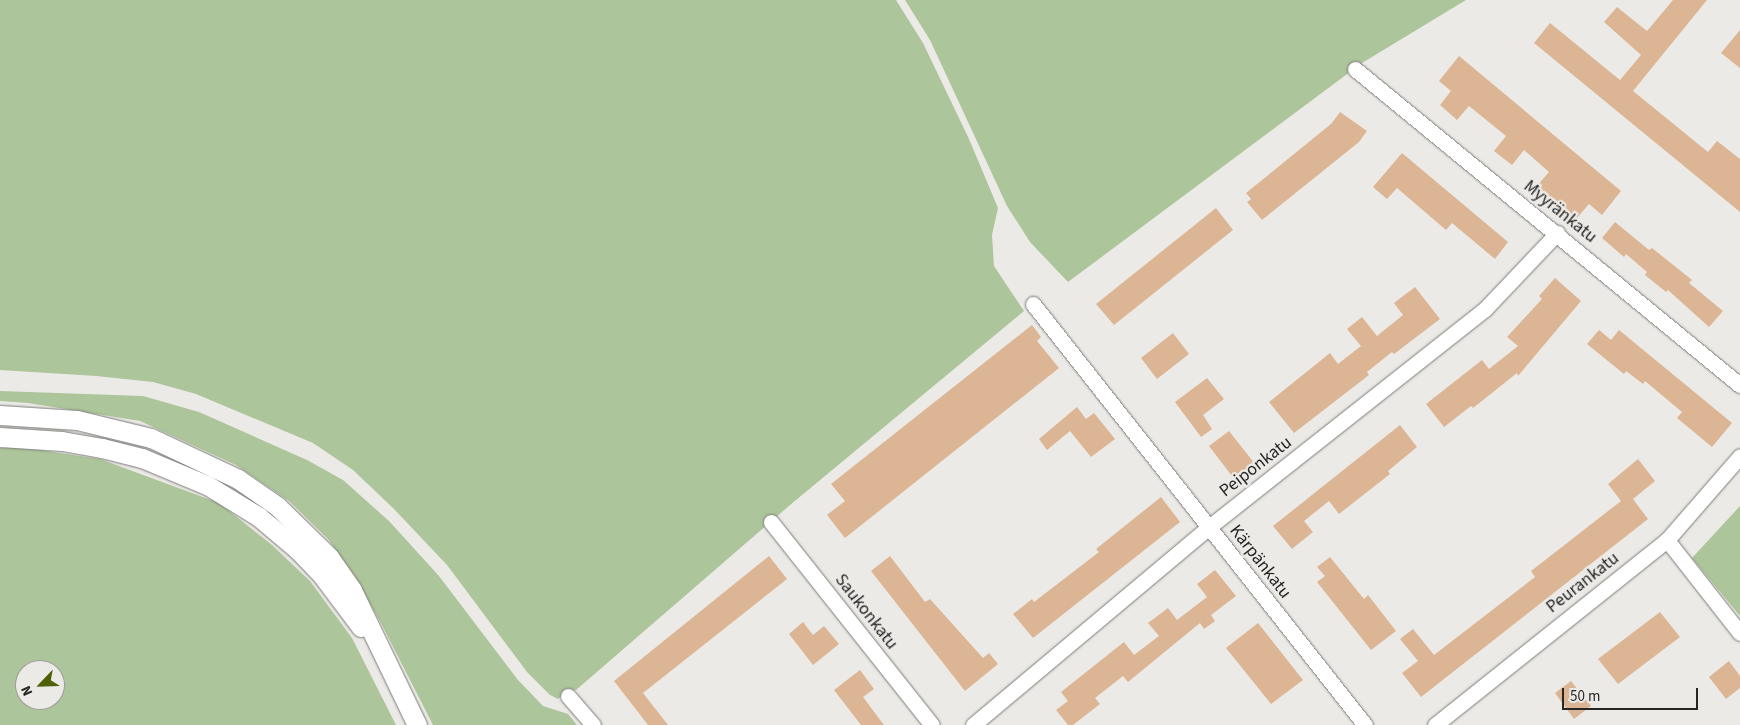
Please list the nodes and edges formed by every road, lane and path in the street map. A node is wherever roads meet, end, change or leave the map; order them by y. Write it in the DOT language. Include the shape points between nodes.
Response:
graph roads {
  1 [pos="1354,69"];
  2 [pos="1557,233"];
  3 [pos="1033,304"];
  4 [pos="1740,385"];
  5 [pos="0,415"];
  6 [pos="0,437"];
  7 [pos="1740,456"];
  8 [pos="771,522"];
  9 [pos="1209,527"];
  10 [pos="1667,540"];
  11 [pos="1740,633"];
  12 [pos="392,674"];
  13 [pos="568,696"];
  14 [pos="417,725"];
  15 [pos="594,725"];
  16 [pos="932,725"];
  17 [pos="973,725"];
  18 [pos="1365,725"];
  19 [pos="1435,725"];
  1 -- 2 [label="street, Myyränkatu"];
  2 -- 4 [label="street, Myyränkatu"];
  2 -- 9 [label="street, Peiponkatu" via="1485,309"];
  3 -- 9 [label="street, Kärpänkatu"];
  5 -- 12 [label="street" via="77,420 132,432 185,453 256,490 297,524 340,571 363,610"];
  6 -- 12 [label="street" via="62,441 123,453 165,466 225,495 278,532 322,574"];
  7 -- 10 [label="street, Peurankatu"];
  8 -- 16 [label="street, Saukonkatu"];
  9 -- 17 [label="street, Peiponkatu"];
  9 -- 18 [label="street, Kärpänkatu"];
  10 -- 11 [label="street"];
  10 -- 19 [label="street, Peurankatu"];
  12 -- 14 [label="street"];
  13 -- 15 [label="street"];
}
